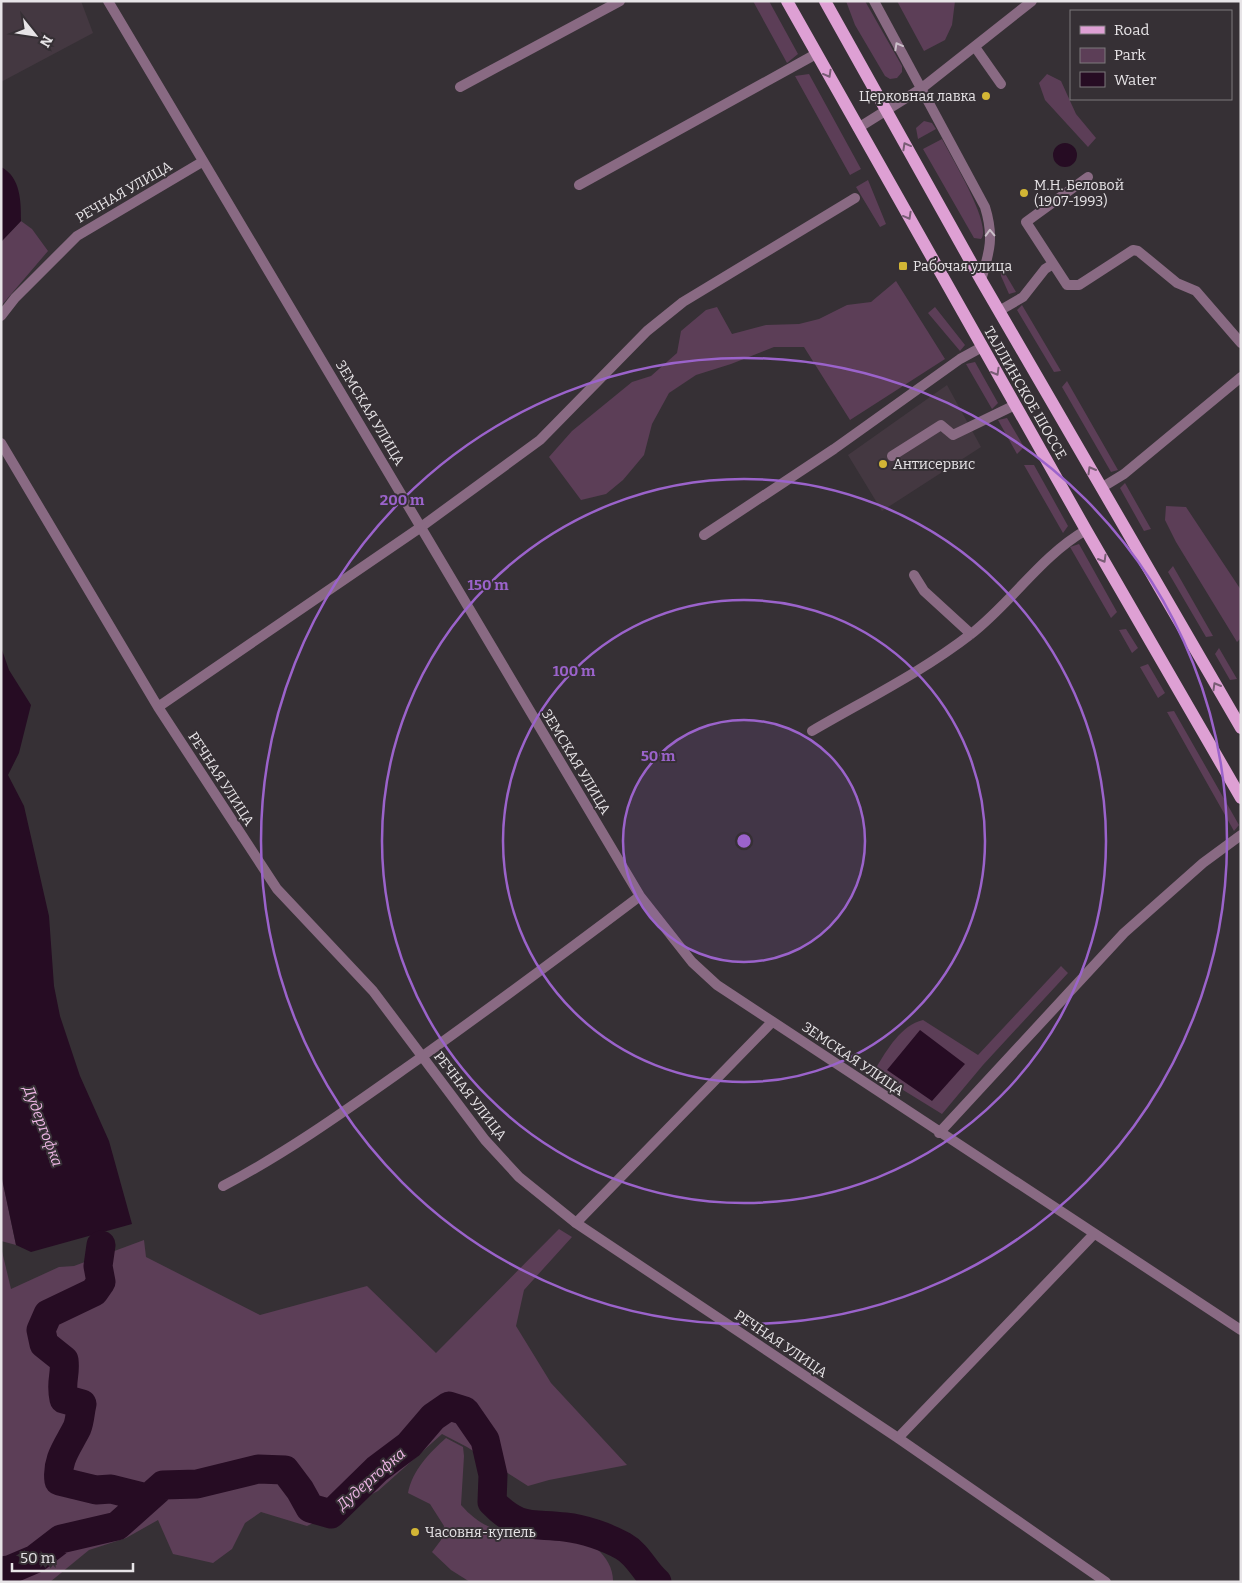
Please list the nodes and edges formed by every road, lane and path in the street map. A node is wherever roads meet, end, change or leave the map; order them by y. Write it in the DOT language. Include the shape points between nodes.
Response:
graph roads {
  1 [pos="108,1"];
  2 [pos="620,1"];
  3 [pos="787,1"];
  4 [pos="825,1"];
  5 [pos="874,1"];
  6 [pos="1032,1"];
  7 [pos="975,47"];
  8 [pos="816,54"];
  9 [pos="1001,84"];
  10 [pos="460,87"];
  11 [pos="922,88"];
  12 [pos="887,111"];
  13 [pos="858,128"];
  14 [pos="202,162"];
  15 [pos="1088,177"];
  16 [pos="579,185"];
  17 [pos="855,198"];
  18 [pos="1053,264"];
  19 [pos="981,280"];
  20 [pos="999,311"];
  21 [pos="1,316"];
  22 [pos="1241,343"];
  23 [pos="982,347"];
  24 [pos="1241,377"];
  25 [pos="1015,405"];
  26 [pos="1,443"];
  27 [pos="892,456"];
  28 [pos="1102,488"];
  29 [pos="421,527"];
  30 [pos="1086,530"];
  31 [pos="704,535"];
  32 [pos="914,575"];
  33 [pos="971,634"];
  34 [pos="158,708"];
  35 [pos="1241,728"];
  36 [pos="812,731"];
  37 [pos="1241,798"];
  38 [pos="1241,835"];
  39 [pos="640,896"];
  40 [pos="772,1022"];
  41 [pos="422,1056"];
  42 [pos="939,1133"];
  43 [pos="223,1186"];
  44 [pos="576,1223"];
  45 [pos="1094,1234"];
  46 [pos="1241,1330"];
  47 [pos="898,1438"];
  48 [pos="1106,1582"];
  1 -- 14 [label="street, ЗЕМСКАЯ УЛИЦА"];
  2 -- 10 [label="street"];
  3 -- 8 [label="main road, ТАЛЛИНСКОЕ ШОССЕ"];
  4 -- 12 [label="main road, ТАЛЛИНСКОЕ ШОССЕ"];
  11 -- 5 [label="street, one-way"];
  6 -- 7 [label="street"];
  7 -- 9 [label="street"];
  7 -- 11 [label="street"];
  8 -- 13 [label="main road, ТАЛЛИНСКОЕ ШОССЕ, one-way"];
  8 -- 16 [label="street"];
  11 -- 12 [label="street"];
  19 -- 11 [label="street, one-way" via="991,247 991,227 985,206"];
  12 -- 13 [label="street"];
  19 -- 12 [label="main road, ТАЛЛИНСКОЕ ШОССЕ, one-way"];
  13 -- 23 [label="main road, ТАЛЛИНСКОЕ ШОССЕ, one-way"];
  14 -- 21 [label="street, РЕЧНАЯ УЛИЦА" via="77,236"];
  14 -- 29 [label="street, ЗЕМСКАЯ УЛИЦА"];
  15 -- 18 [label="street" via="1026,222"];
  17 -- 29 [label="street" via="683,302 635,343 540,440"];
  18 -- 20 [label="street" via="1045,269 1023,297"];
  18 -- 22 [label="street" via="1066,285 1073,286 1132,250 1138,251 1177,283 1196,291"];
  19 -- 20 [label="main road, ТАЛЛИНСКОЕ ШОССЕ"];
  28 -- 20 [label="main road, ТАЛЛИНСКОЕ ШОССЕ, one-way"];
  23 -- 25 [label="main road, ТАЛЛИНСКОЕ ШОССЕ, one-way"];
  23 -- 31 [label="street"];
  24 -- 28 [label="street" via="1124,474"];
  25 -- 27 [label="street" via="954,435 941,425"];
  25 -- 30 [label="main road, ТАЛЛИНСКОЕ ШОССЕ"];
  26 -- 34 [label="street, РЕЧНАЯ УЛИЦА"];
  35 -- 28 [label="main road, ТАЛЛИНСКОЕ ШОССЕ, one-way"];
  29 -- 34 [label="street"];
  29 -- 39 [label="street, ЗЕМСКАЯ УЛИЦА"];
  30 -- 33 [label="street" via="1059,546 1008,602"];
  30 -- 37 [label="main road, ТАЛЛИНСКОЕ ШОССЕ, one-way"];
  32 -- 33 [label="street" via="924,591"];
  33 -- 36 [label="street" via="904,678"];
  34 -- 41 [label="street, РЕЧНАЯ УЛИЦА" via="277,889 373,991"];
  38 -- 42 [label="street" via="1203,862 1124,933"];
  39 -- 40 [label="street, ЗЕМСКАЯ УЛИЦА" via="692,962 717,985"];
  39 -- 41 [label="street"];
  40 -- 42 [label="street, ЗЕМСКАЯ УЛИЦА"];
  40 -- 44 [label="street"];
  41 -- 43 [label="street" via="324,1124"];
  41 -- 44 [label="street, РЕЧНАЯ УЛИЦА" via="485,1140 519,1177"];
  42 -- 45 [label="street, ЗЕМСКАЯ УЛИЦА"];
  44 -- 47 [label="street, РЕЧНАЯ УЛИЦА"];
  45 -- 46 [label="street, ЗЕМСКАЯ УЛИЦА"];
  45 -- 47 [label="street"];
  47 -- 48 [label="street, РЕЧНАЯ УЛИЦА"];
}
